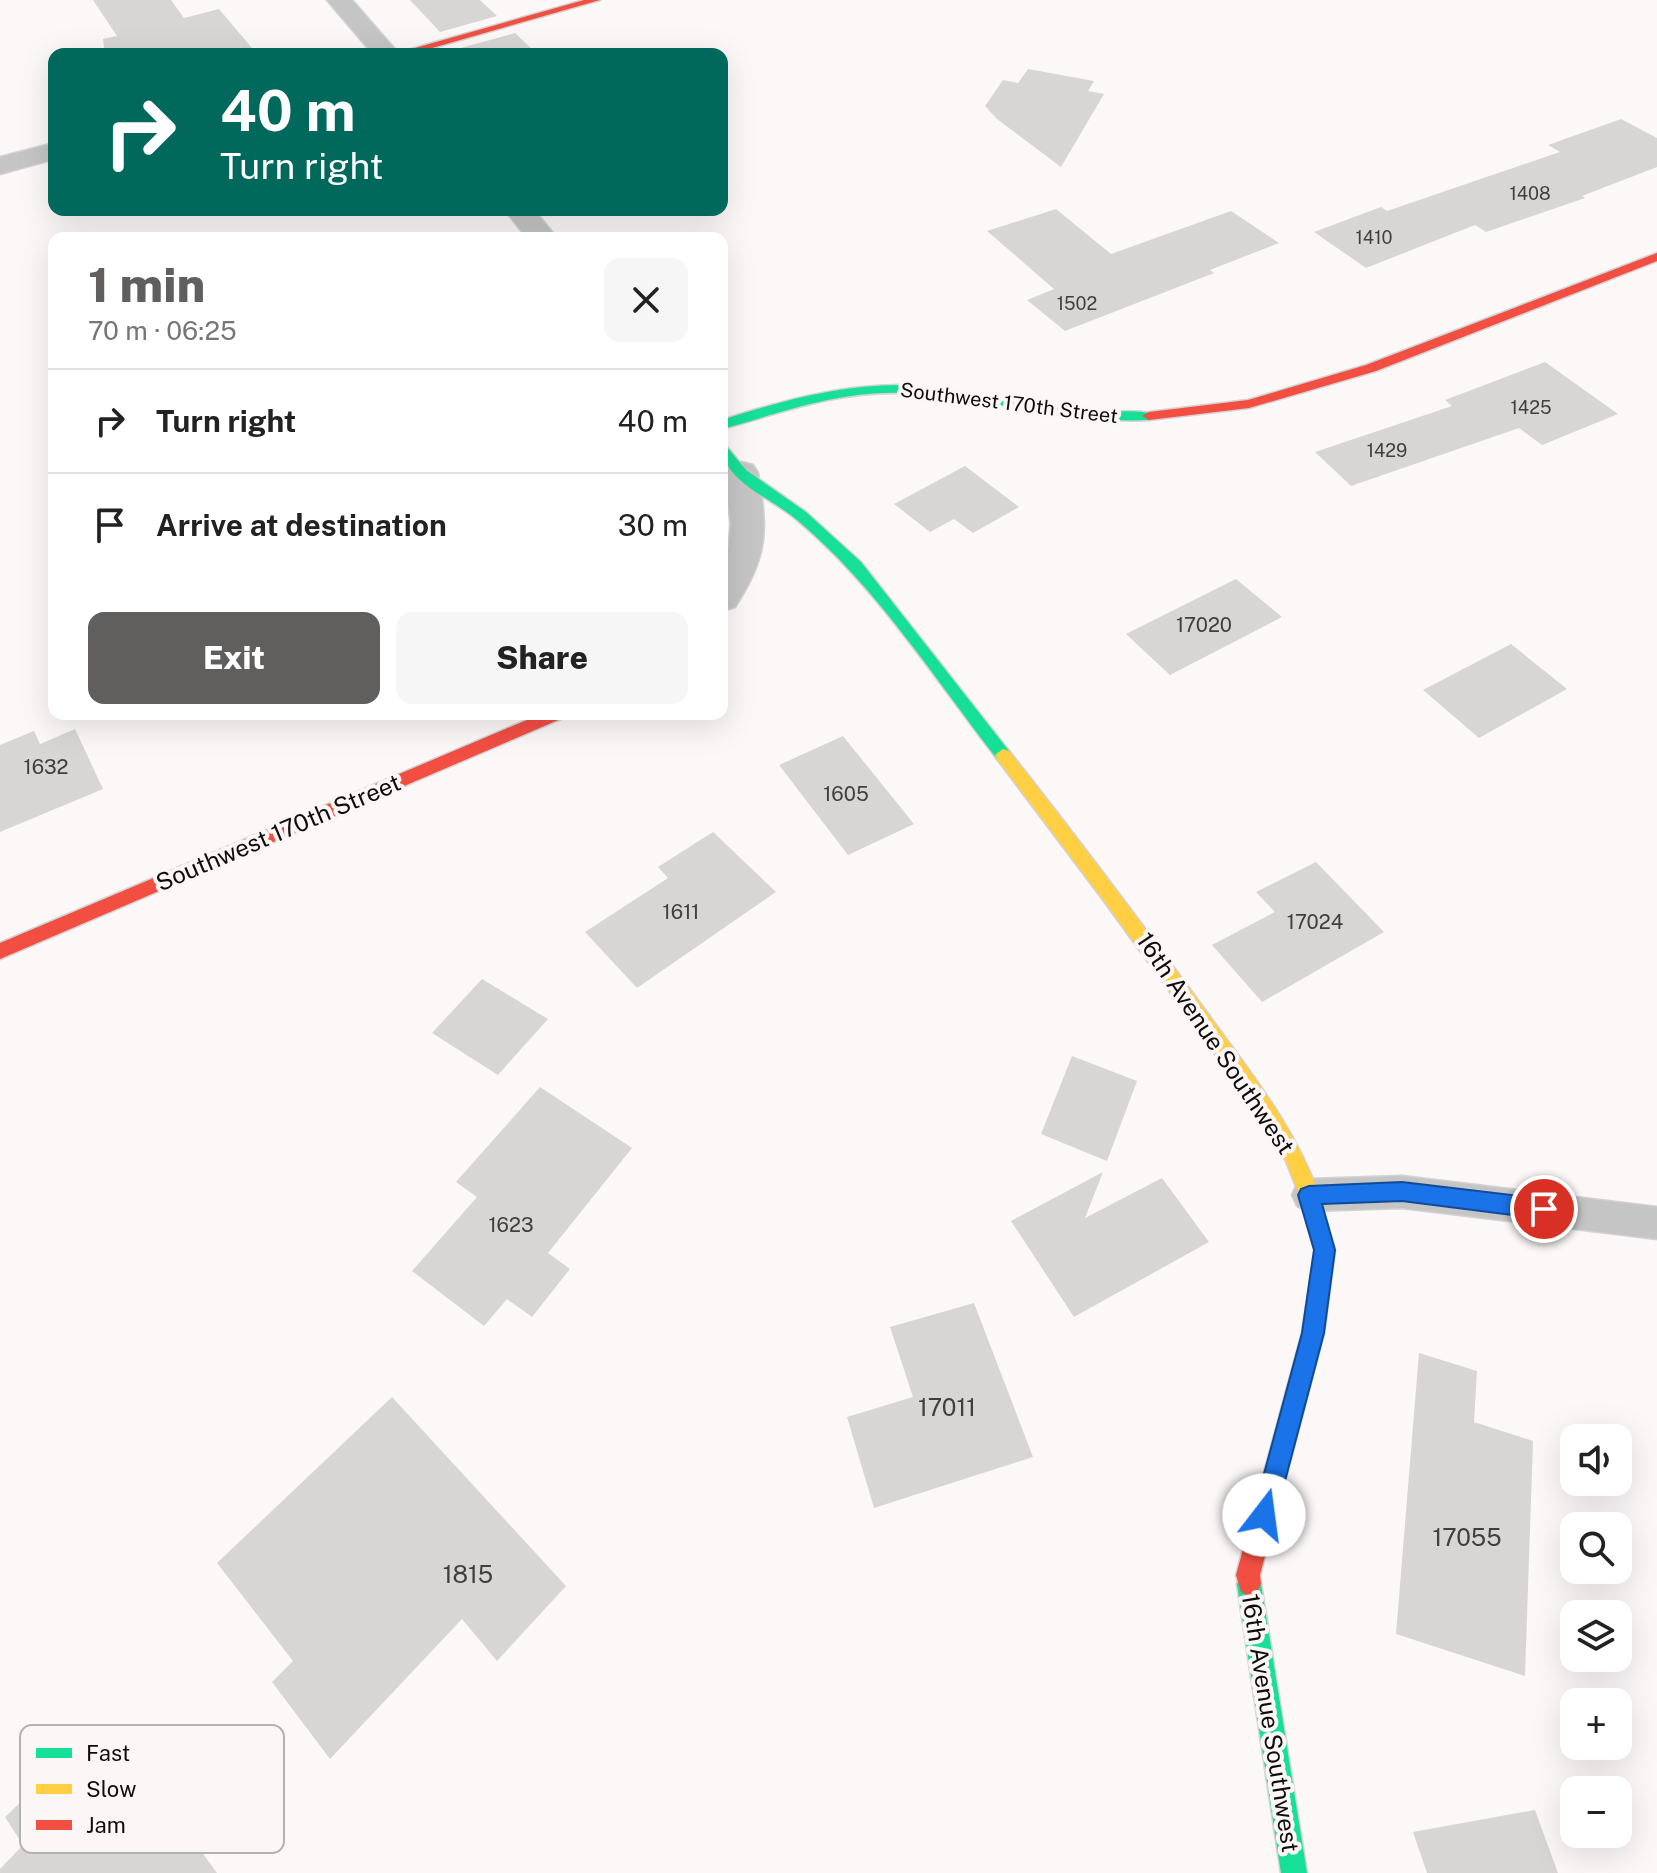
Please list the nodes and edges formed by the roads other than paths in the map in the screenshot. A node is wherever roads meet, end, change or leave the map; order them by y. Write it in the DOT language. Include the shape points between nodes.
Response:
graph roads {
  1 [pos="339,0"];
  2 [pos="595,0"];
  3 [pos="381,48"];
  4 [pos="421,48"];
  5 [pos="48,153"];
  6 [pos="0,166"];
  7 [pos="524,216"];
  8 [pos="537,232"];
  9 [pos="1657,257"];
  10 [pos="728,423"];
  11 [pos="732,462"];
  12 [pos="728,588"];
  13 [pos="543,720"];
  14 [pos="0,951"];
  15 [pos="1309,1195"];
  16 [pos="1657,1223"];
  17 [pos="1294,1873"];
  1 -- 3 [label="street"];
  2 -- 4 [label="street"];
  5 -- 6 [label="street"];
  7 -- 8 [label="street"];
  9 -- 10 [label="street, Southwest 170th Street" via="1371,368 1249,404 1137,417 1083,415 901,389 796,401"];
  11 -- 12 [label="street" via="749,542"];
  11 -- 15 [label="street, 16th Avenue Southwest" via="856,566 998,745 1247,1084 1302,1170"];
  13 -- 14 [label="street, Southwest 170th Street"];
  15 -- 16 [label="lane" via="1402,1192"];
  15 -- 17 [label="street, 16th Avenue Southwest" via="1325,1250 1313,1333 1248,1575"];
}
